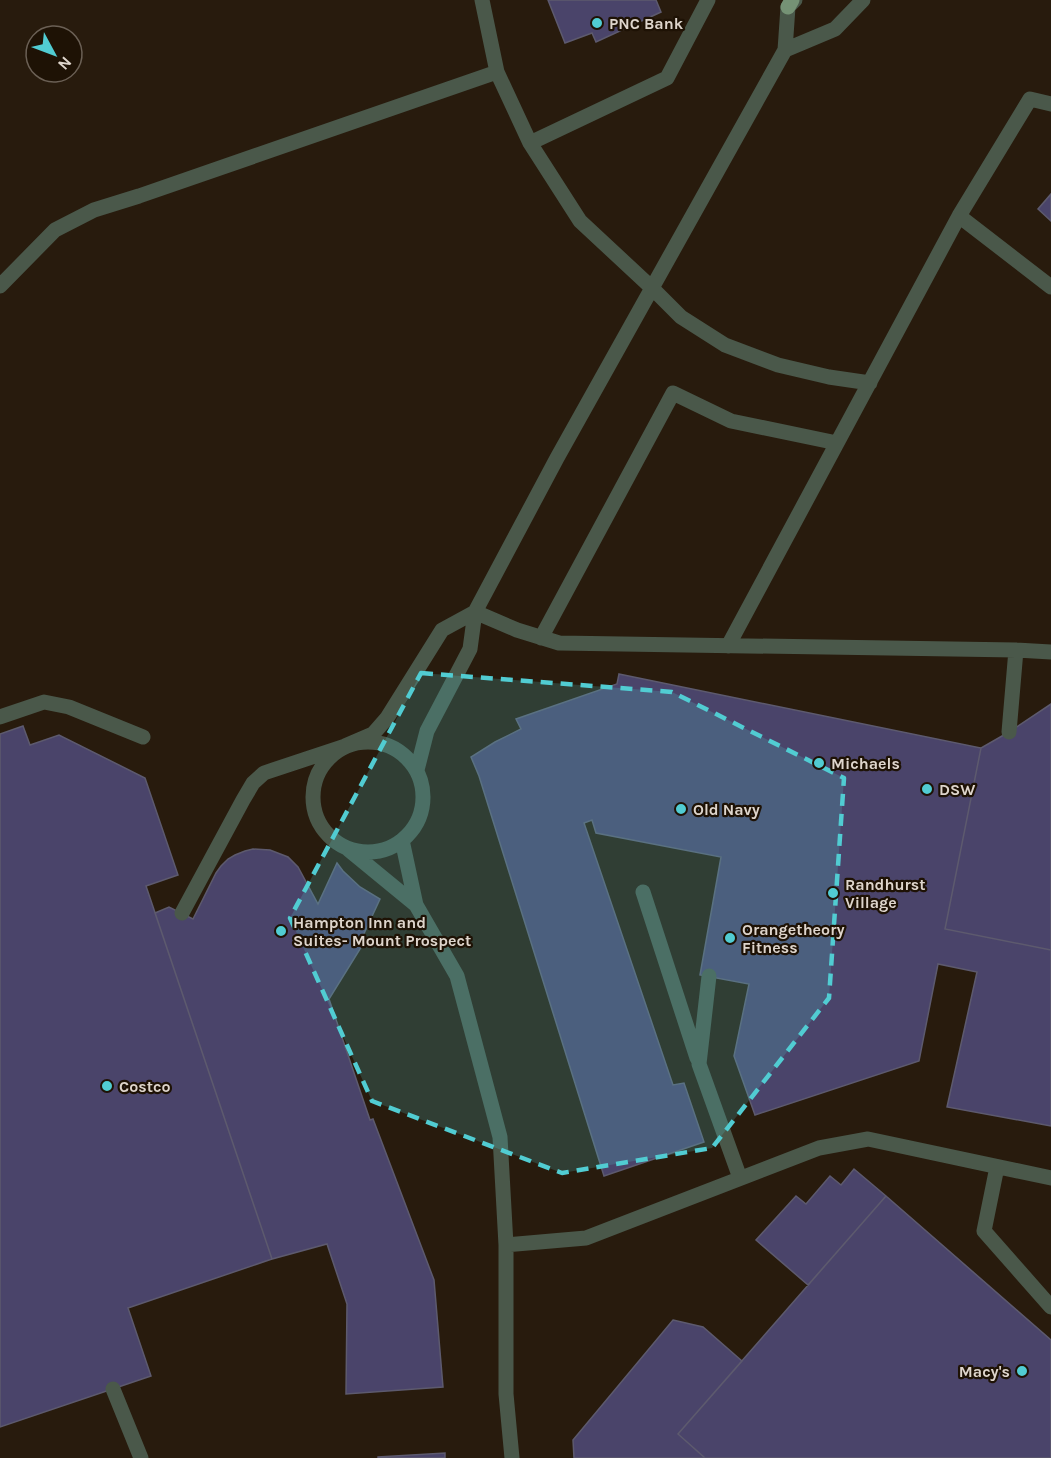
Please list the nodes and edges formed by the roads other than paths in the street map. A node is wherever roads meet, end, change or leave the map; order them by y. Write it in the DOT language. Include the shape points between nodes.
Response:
graph roads {
  1 [pos="482,0"];
  2 [pos="708,0"];
  3 [pos="862,0"];
  4 [pos="792,2"];
  5 [pos="786,50"];
  6 [pos="498,72"];
  7 [pos="1051,104"];
  8 [pos="530,143"];
  9 [pos="959,216"];
  10 [pos="0,286"];
  11 [pos="1051,287"];
  12 [pos="652,288"];
  13 [pos="870,382"];
  14 [pos="837,443"];
  15 [pos="475,612"];
  16 [pos="542,638"];
  17 [pos="728,646"];
  18 [pos="1016,650"];
  19 [pos="1051,652"];
  20 [pos="0,717"];
  21 [pos="1009,732"];
  22 [pos="142,737"];
  23 [pos="345,746"];
  24 [pos="417,771"];
  25 [pos="402,840"];
  26 [pos="347,848"];
  27 [pos="644,892"];
  28 [pos="416,905"];
  29 [pos="182,913"];
  30 [pos="709,976"];
  31 [pos="699,1064"];
  32 [pos="997,1167"];
  33 [pos="740,1178"];
  34 [pos="1051,1178"];
  35 [pos="506,1245"];
  36 [pos="1051,1307"];
  37 [pos="113,1389"];
  38 [pos="141,1458"];
  39 [pos="512,1458"];
  1 -- 6 [label="lane"];
  2 -- 8 [label="lane" via="667,78"];
  3 -- 5 [label="lane" via="835,29"];
  4 -- 5 [label="lane"];
  5 -- 12 [label="lane"];
  6 -- 8 [label="lane"];
  6 -- 10 [label="lane" via="94,210 55,230"];
  7 -- 9 [label="lane" via="1030,99"];
  8 -- 12 [label="lane" via="580,221"];
  9 -- 11 [label="lane"];
  9 -- 13 [label="lane"];
  12 -- 13 [label="lane" via="681,317 725,345 777,365"];
  12 -- 15 [label="lane"];
  13 -- 14 [label="lane"];
  14 -- 16 [label="lane" via="731,421 673,393"];
  14 -- 17 [label="lane"];
  15 -- 16 [label="lane"];
  15 -- 23 [label="lane" via="442,630 373,734"];
  15 -- 24 [label="lane" via="470,649 427,731"];
  16 -- 17 [label="lane" via="559,643"];
  17 -- 18 [label="lane"];
  18 -- 19 [label="lane"];
  18 -- 21 [label="lane"];
  20 -- 22 [label="lane" via="44,702 69,707"];
  23 -- 24 [label="lane" via="378,742 393,747"];
  23 -- 26 [label="lane" via="319,771 313,788 320,824 331,838"];
  23 -- 29 [label="lane" via="264,773 253,783"];
  24 -- 25 [label="lane" via="422,785 420,815"];
  25 -- 26 [label="lane" via="375,851"];
  25 -- 28 [label="lane"];
  26 -- 28 [label="lane"];
  27 -- 31 [label="lane"];
  28 -- 35 [label="lane" via="457,976 500,1137"];
  30 -- 31 [label="lane"];
  31 -- 33 [label="lane"];
  32 -- 33 [label="lane" via="868,1139 819,1148"];
  32 -- 34 [label="lane"];
  32 -- 36 [label="lane" via="984,1231"];
  33 -- 35 [label="lane" via="585,1238"];
  35 -- 39 [label="lane" via="506,1394"];
  37 -- 38 [label="lane"];
}
